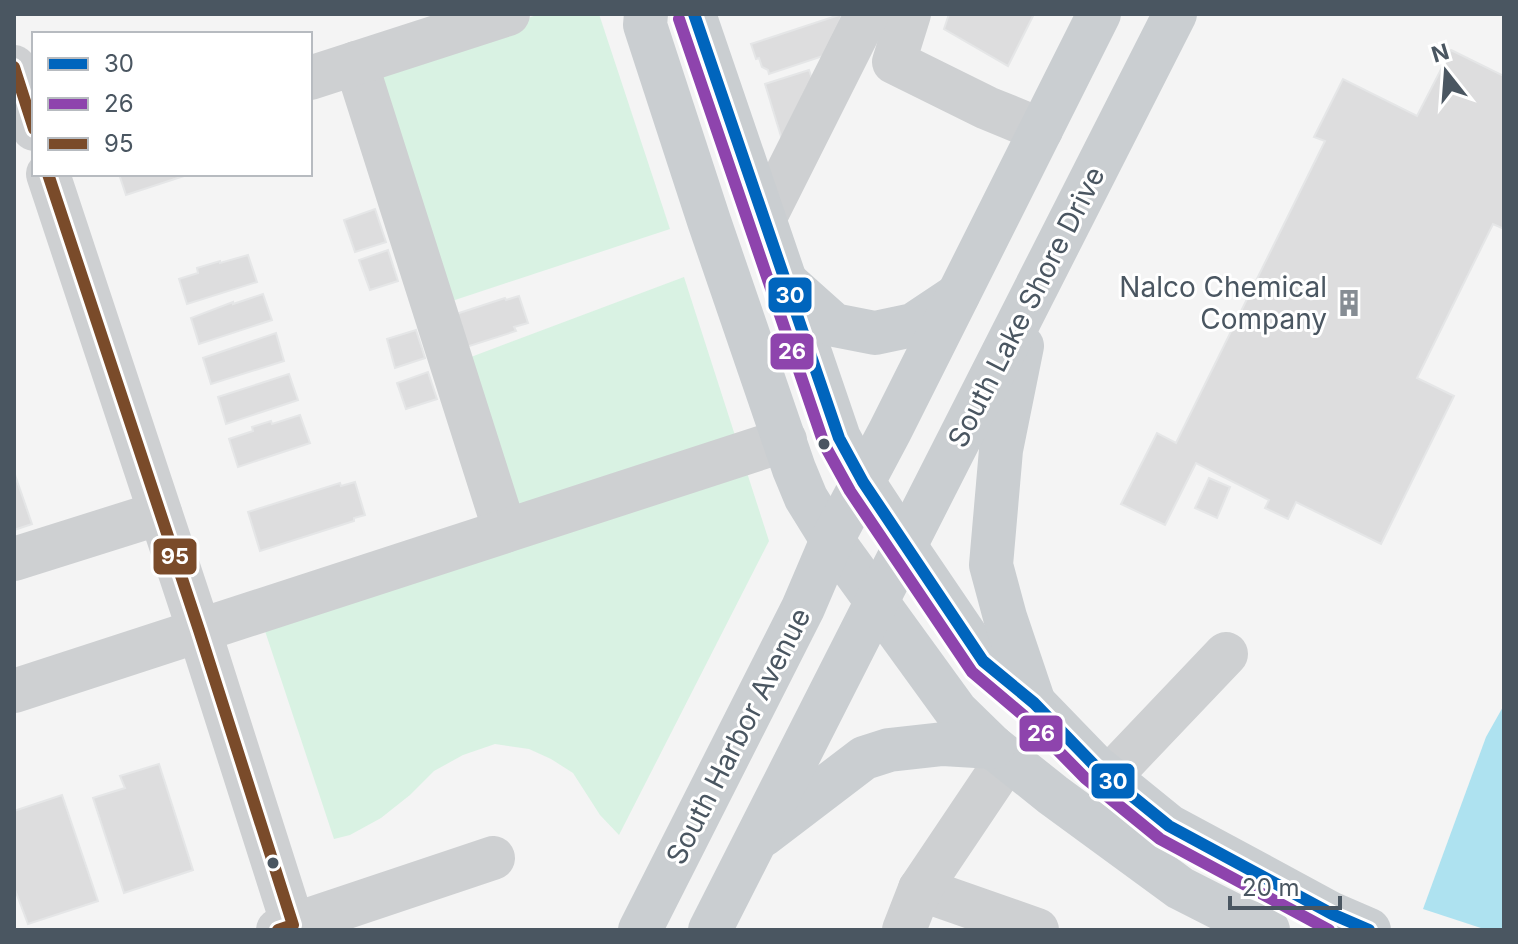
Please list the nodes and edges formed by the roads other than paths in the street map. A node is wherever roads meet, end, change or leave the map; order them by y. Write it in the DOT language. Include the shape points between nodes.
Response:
graph roads {
  1 [pos="508,14"];
  2 [pos="646,14"];
  3 [pos="694,14"];
  4 [pos="867,14"];
  5 [pos="909,14"];
  6 [pos="1099,14"];
  7 [pos="1175,14"];
  8 [pos="356,63"];
  9 [pos="14,67"];
  10 [pos="312,77"];
  11 [pos="32,123"];
  12 [pos="1041,130"];
  13 [pos="49,176"];
  14 [pos="764,219"];
  15 [pos="784,280"];
  16 [pos="1032,294"];
  17 [pos="958,295"];
  18 [pos="785,440"];
  19 [pos="863,482"];
  20 [pos="160,513"];
  21 [pos="505,531"];
  22 [pos="832,540"];
  23 [pos="905,546"];
  24 [pos="14,559"];
  25 [pos="877,601"];
  26 [pos="199,630"];
  27 [pos="1226,654"];
  28 [pos="14,691"];
  29 [pos="1034,703"];
  30 [pos="1000,753"];
  31 [pos="1109,777"];
  32 [pos="755,842"];
  33 [pos="493,858"];
  34 [pos="920,889"];
  35 [pos="286,928"];
  36 [pos="640,930"];
  37 [pos="710,930"];
  38 [pos="904,930"];
  39 [pos="1037,930"];
  40 [pos="1268,930"];
  41 [pos="1369,930"];
  1 -- 8 [label="street"];
  2 -- 18 [label="main road" via="645,25 704,206"];
  3 -- 14 [label="main road"];
  4 -- 14 [label="street"];
  5 -- 12 [label="street" via="894,62"];
  6 -- 12 [label="main road"];
  7 -- 16 [label="main road, South Lake Shore Drive"];
  8 -- 10 [label="street"];
  8 -- 21 [label="street"];
  9 -- 11 [label="street"];
  12 -- 17 [label="main road"];
  13 -- 20 [label="street"];
  14 -- 15 [label="main road"];
  15 -- 17 [label="main road" via="834,325 875,333 913,325"];
  15 -- 19 [label="main road" via="839,438"];
  16 -- 23 [label="main road, South Lake Shore Drive"];
  16 -- 29 [label="main road" via="1001,450 991,565"];
  17 -- 19 [label="main road"];
  18 -- 21 [label="street"];
  18 -- 22 [label="main road" via="806,498"];
  19 -- 22 [label="main road"];
  19 -- 23 [label="main road"];
  20 -- 24 [label="street"];
  20 -- 26 [label="street"];
  21 -- 26 [label="street"];
  22 -- 25 [label="main road"];
  22 -- 36 [label="main road, South Harbor Avenue" via="803,608"];
  23 -- 25 [label="main road, South Lake Shore Drive"];
  23 -- 29 [label="main road" via="983,661"];
  25 -- 30 [label="main road" via="956,711"];
  25 -- 32 [label="main road"];
  26 -- 28 [label="street"];
  26 -- 35 [label="street" via="263,832"];
  27 -- 31 [label="street"];
  29 -- 31 [label="main road"];
  30 -- 32 [label="main road" via="943,744 864,758"];
  30 -- 34 [label="street"];
  30 -- 40 [label="main road" via="1180,888"];
  31 -- 41 [label="main road" via="1169,826"];
  32 -- 37 [label="main road"];
  33 -- 35 [label="street"];
  34 -- 38 [label="street"];
  34 -- 39 [label="street"];
}
